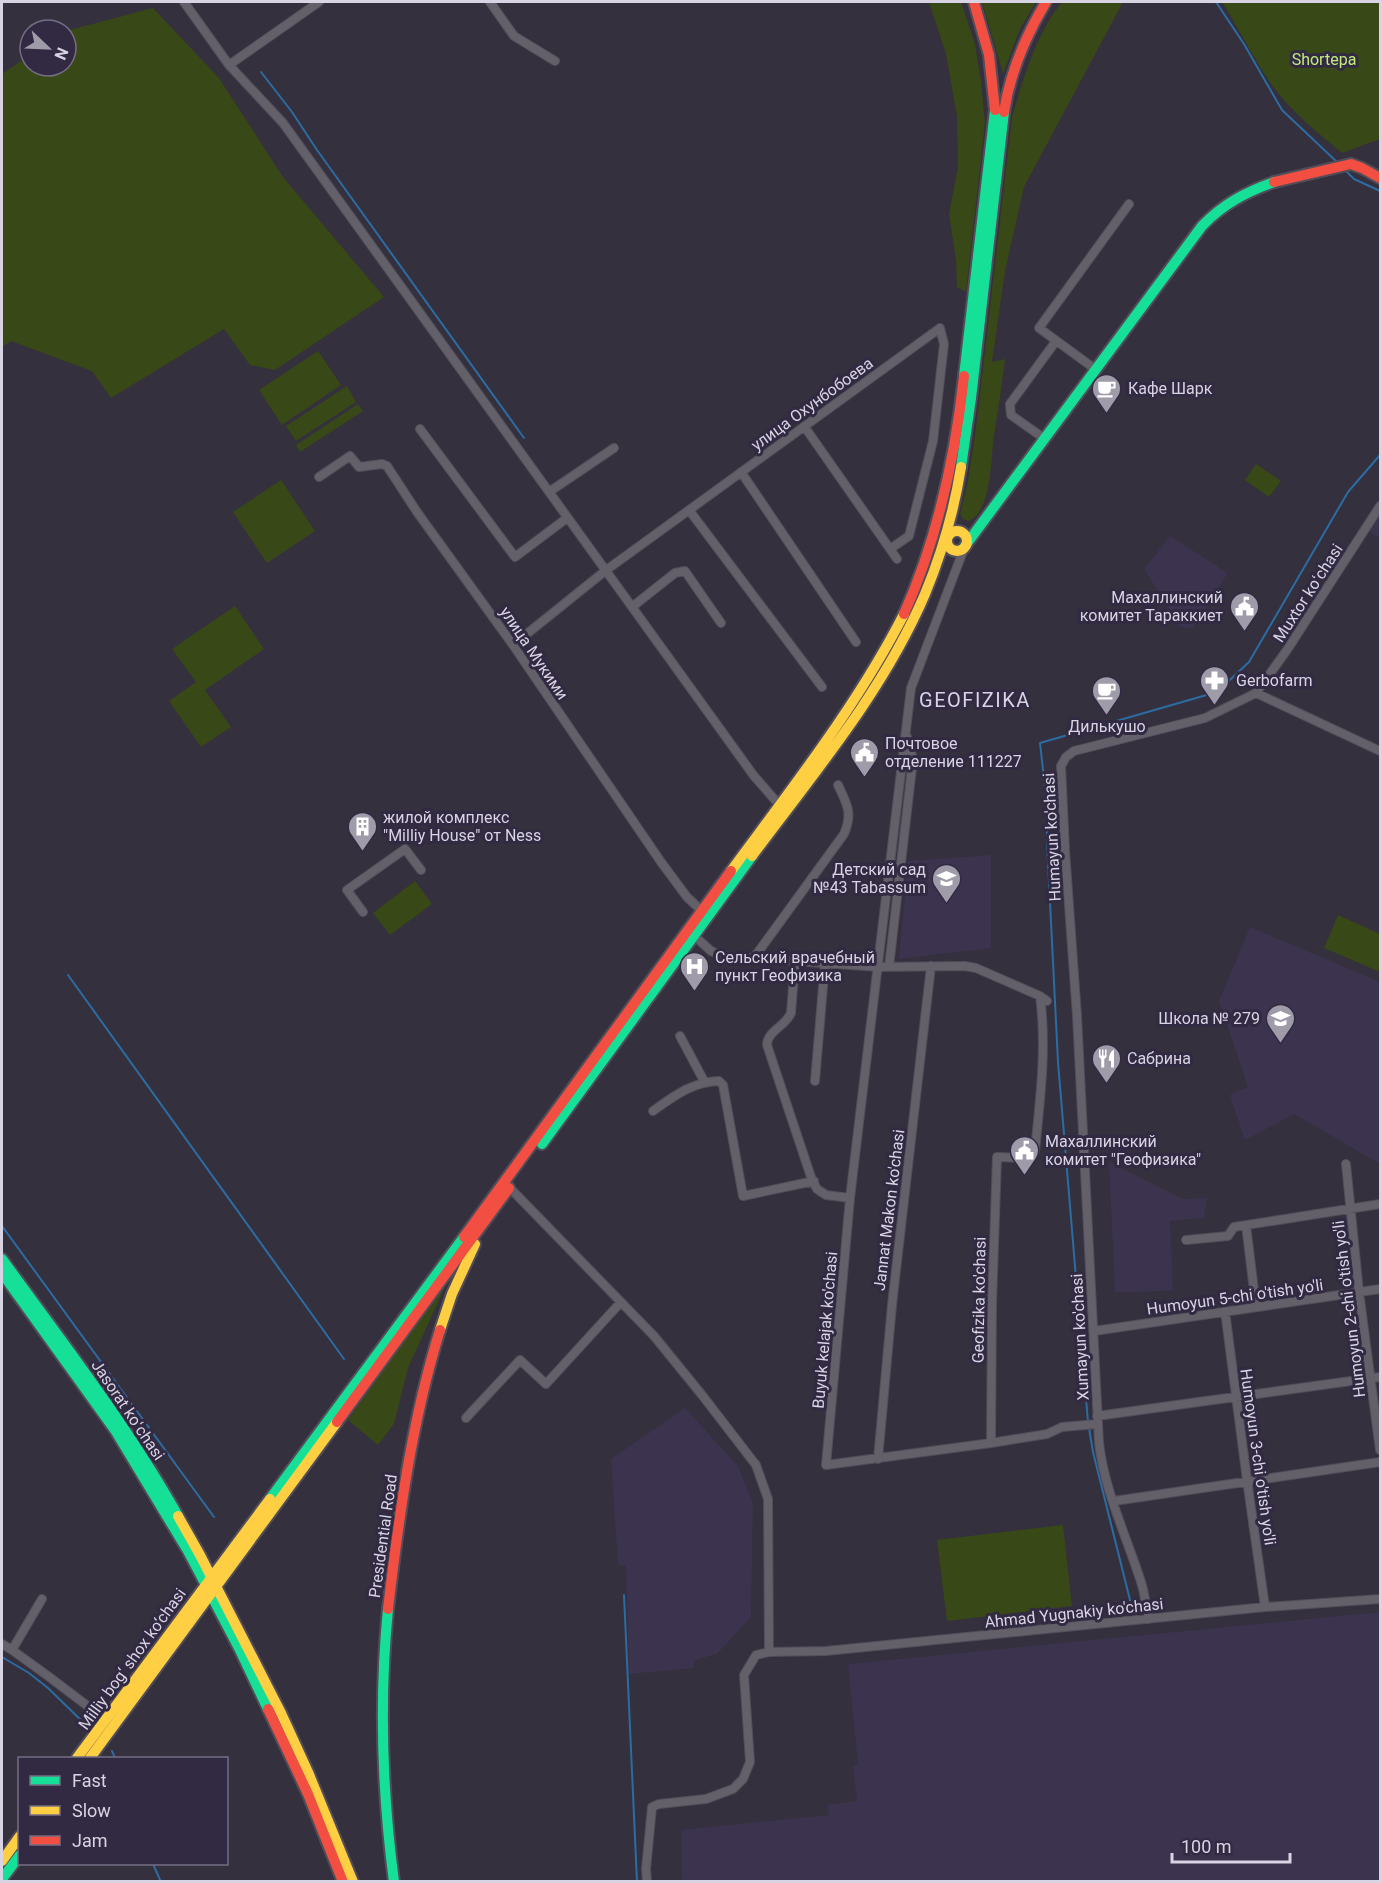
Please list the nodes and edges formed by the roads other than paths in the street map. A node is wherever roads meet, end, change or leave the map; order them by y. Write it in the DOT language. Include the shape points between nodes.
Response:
graph roads {
  1 [pos="184,2"];
  2 [pos="319,2"];
  3 [pos="490,2"];
  4 [pos="974,2"];
  5 [pos="1046,2"];
  6 [pos="555,61"];
  7 [pos="229,65"];
  8 [pos="999,111"];
  9 [pos="1380,178"];
  10 [pos="1129,204"];
  11 [pos="1056,341"];
  12 [pos="1095,369"];
  13 [pos="804,426"];
  14 [pos="420,429"];
  15 [pos="1045,439"];
  16 [pos="614,448"];
  17 [pos="741,472"];
  18 [pos="319,477"];
  19 [pos="549,492"];
  20 [pos="1380,506"];
  21 [pos="689,510"];
  22 [pos="567,518"];
  23 [pos="945,519"];
  24 [pos="980,526"];
  25 [pos="951,539"];
  26 [pos="965,546"];
  27 [pos="890,549"];
  28 [pos="936,551"];
  29 [pos="897,559"];
  30 [pos="957,566"];
  31 [pos="605,571"];
  32 [pos="632,607"];
  33 [pos="721,623"];
  34 [pos="856,642"];
  35 [pos="513,645"];
  36 [pos="822,687"];
  37 [pos="1256,693"];
  38 [pos="906,730"];
  39 [pos="1380,751"];
  40 [pos="838,785"];
  41 [pos="784,806"];
  42 [pos="421,870"];
  43 [pos="363,912"];
  44 [pos="705,915"];
  45 [pos="700,941"];
  46 [pos="753,959"];
  47 [pos="795,962"];
  48 [pos="825,963"];
  49 [pos="930,966"];
  50 [pos="879,967"];
  51 [pos="889,967"];
  52 [pos="680,1036"];
  53 [pos="1078,1047"];
  54 [pos="815,1080"];
  55 [pos="704,1081"];
  56 [pos="653,1111"];
  57 [pos="1346,1164"];
  58 [pos="814,1181"];
  59 [pos="507,1185"];
  60 [pos="850,1198"];
  61 [pos="1380,1204"];
  62 [pos="1350,1209"];
  63 [pos="494,1210"];
  64 [pos="1246,1225"];
  65 [pos="1186,1240"];
  66 [pos="2,1259"];
  67 [pos="2,1273"];
  68 [pos="1380,1289"];
  69 [pos="1359,1292"];
  70 [pos="621,1302"];
  71 [pos="1256,1307"];
  72 [pos="1225,1311"];
  73 [pos="1094,1331"];
  74 [pos="1380,1377"];
  75 [pos="1370,1378"];
  76 [pos="1236,1396"];
  77 [pos="466,1418"];
  78 [pos="1097,1420"];
  79 [pos="991,1443"];
  80 [pos="1380,1450"];
  81 [pos="878,1459"];
  82 [pos="1380,1462"];
  83 [pos="1247,1480"];
  84 [pos="1114,1501"];
  85 [pos="211,1585"];
  86 [pos="42,1599"];
  87 [pos="1380,1599"];
  88 [pos="1265,1607"];
  89 [pos="1149,1619"];
  90 [pos="2,1644"];
  91 [pos="12,1650"];
  92 [pos="770,1652"];
  93 [pos="106,1720"];
  94 [pos="78,1757"];
  95 [pos="91,1757"];
  96 [pos="18,1839"];
  97 [pos="18,1858"];
  98 [pos="2,1861"];
  99 [pos="2,1879"];
  100 [pos="343,1881"];
  101 [pos="353,1881"];
  102 [pos="394,1881"];
  103 [pos="647,1881"];
  1 -- 7 [label="street"];
  2 -- 7 [label="street"];
  3 -- 6 [label="street" via="514,36"];
  4 -- 8 [label="main road" via="990,58"];
  5 -- 8 [label="main road" via="1014,67"];
  7 -- 19 [label="street" via="283,123"];
  8 -- 23 [label="main road"];
  9 -- 12 [label="main road" via="1358,166 1344,165 1278,181 1239,196 1219,209"];
  10 -- 11 [label="street" via="1039,328"];
  11 -- 12 [label="street"];
  11 -- 15 [label="street" via="1010,404 1011,415"];
  12 -- 15 [label="main road"];
  13 -- 17 [label="street, улица Охунбобоева"];
  13 -- 27 [label="street"];
  13 -- 27 [label="street, улица Охунбобоева" via="940,328 944,344 933,441 909,536"];
  14 -- 22 [label="street" via="515,557"];
  15 -- 24 [label="main road"];
  16 -- 19 [label="street"];
  17 -- 21 [label="street, улица Охунбобоева"];
  17 -- 34 [label="street"];
  18 -- 35 [label="street, улица Мукими" via="350,456 359,467 387,466"];
  19 -- 22 [label="street"];
  20 -- 37 [label="street, Muxtor koʻchasi"];
  21 -- 31 [label="street, улица Охунбобоева"];
  21 -- 36 [label="street"];
  22 -- 31 [label="street"];
  23 -- 25 [label="main road" via="952,525"];
  23 -- 28 [label="main road"];
  24 -- 25 [label="main road"];
  24 -- 26 [label="main road"];
  25 -- 26 [label="main road" via="960,550"];
  25 -- 28 [label="main road"];
  25 -- 30 [label="street"];
  26 -- 30 [label="street, Buyuk kelajak ko'chasi"];
  27 -- 29 [label="street"];
  28 -- 41 [label="main road" via="919,605 894,656 853,720"];
  30 -- 38 [label="street, Buyuk kelajak ko'chasi" via="911,688"];
  31 -- 32 [label="street"];
  31 -- 35 [label="street, улица Охунбобоева"];
  32 -- 33 [label="street" via="675,573 685,571"];
  32 -- 41 [label="street" via="754,776"];
  35 -- 44 [label="street, улица Мукими" via="661,862"];
  37 -- 39 [label="street"];
  37 -- 53 [label="street, Humayun ko'chasi" via="1205,718 1074,752 1064,759 1060,770"];
  38 -- 50 [label="street, Buyuk kelajak ko'chasi"];
  38 -- 51 [label="street" via="913,759"];
  40 -- 46 [label="street" via="849,810 844,834"];
  41 -- 44 [label="main road"];
  42 -- 43 [label="street" via="405,849 385,862 347,890"];
  44 -- 59 [label="main road"];
  45 -- 46 [label="street" via="722,956"];
  46 -- 47 [label="street"];
  47 -- 48 [label="street"];
  47 -- 58 [label="street" via="791,1013 767,1041"];
  48 -- 50 [label="street"];
  48 -- 54 [label="street"];
  49 -- 51 [label="street"];
  49 -- 79 [label="street, Geofizika ko'chasi" via="976,968 1043,998 1044,1052 1035,1151 1024,1158 997,1157"];
  49 -- 81 [label="street, Jannat Makon ko'chasi"];
  50 -- 51 [label="street"];
  50 -- 60 [label="street, Buyuk kelajak ko'chasi"];
  52 -- 55 [label="street"];
  53 -- 73 [label="street, Xumayun ko'chasi"];
  55 -- 56 [label="street"];
  55 -- 58 [label="street" via="723,1084 743,1196"];
  57 -- 62 [label="street, Humoyun 2-chi o'tish yo'li"];
  58 -- 60 [label="street" via="826,1195"];
  59 -- 63 [label="main road"];
  59 -- 70 [label="street"];
  59 -- 85 [label="main road"];
  60 -- 81 [label="street, Buyuk kelajak ko'chasi" via="826,1465"];
  61 -- 62 [label="street"];
  62 -- 64 [label="street"];
  62 -- 69 [label="street, Humoyun 2-chi o'tish yo'li"];
  63 -- 85 [label="main road"];
  63 -- 102 [label="main road, Presidential Road" via="462,1270 436,1334 398,1530 382,1720"];
  64 -- 65 [label="street" via="1234,1227 1228,1236"];
  64 -- 71 [label="street"];
  66 -- 85 [label="main road, Jasorat koʻchasi" via="146,1461"];
  67 -- 85 [label="main road, Jasorat koʻchasi" via="115,1430"];
  68 -- 69 [label="street, Humoyun 5-chi o'tish yo'li"];
  69 -- 71 [label="street, Humoyun 5-chi o'tish yo'li"];
  69 -- 75 [label="street, Humoyun 2-chi o'tish yo'li"];
  70 -- 77 [label="street" via="546,1383 520,1360"];
  70 -- 92 [label="street" via="654,1336 756,1465 768,1499"];
  71 -- 72 [label="street, Humoyun 5-chi o'tish yo'li"];
  72 -- 73 [label="street, Humoyun 5-chi o'tish yo'li"];
  72 -- 76 [label="street, Humoyun 3-chi o'tish yo'li"];
  73 -- 78 [label="street, Xumayun ko'chasi"];
  74 -- 75 [label="street"];
  75 -- 76 [label="street"];
  75 -- 80 [label="street, Humoyun 2-chi o'tish yo'li"];
  76 -- 78 [label="street"];
  76 -- 83 [label="street, Humoyun 3-chi o'tish yo'li"];
  78 -- 79 [label="street" via="1047,1434"];
  78 -- 84 [label="street, Xumayun ko'chasi" via="1100,1453"];
  79 -- 81 [label="street"];
  82 -- 83 [label="street"];
  83 -- 84 [label="street"];
  83 -- 88 [label="street, Humoyun 3-chi o'tish yo'li"];
  84 -- 89 [label="street, Xumayun ko'chasi"];
  85 -- 93 [label="main road, Milliy bog‘ shox ko‘chasi"];
  85 -- 95 [label="main road, Milliy bog‘ shox ko‘chasi"];
  85 -- 100 [label="main road" via="308,1794"];
  85 -- 101 [label="main road" via="281,1713"];
  86 -- 91 [label="street"];
  87 -- 88 [label="street, Ahmad Yugnakiy ko'chasi"];
  88 -- 89 [label="street, Ahmad Yugnakiy ko'chasi"];
  89 -- 92 [label="street, Ahmad Yugnakiy ko'chasi" via="816,1652"];
  90 -- 91 [label="street"];
  91 -- 93 [label="street"];
  92 -- 103 [label="street" via="756,1655 744,1675 750,1762 743,1779 733,1789 706,1799 652,1807"];
  93 -- 94 [label="main road, Milliy bog‘ shox ko‘chasi"];
  96 -- 98 [label="main road"];
  97 -- 99 [label="main road"];
}
